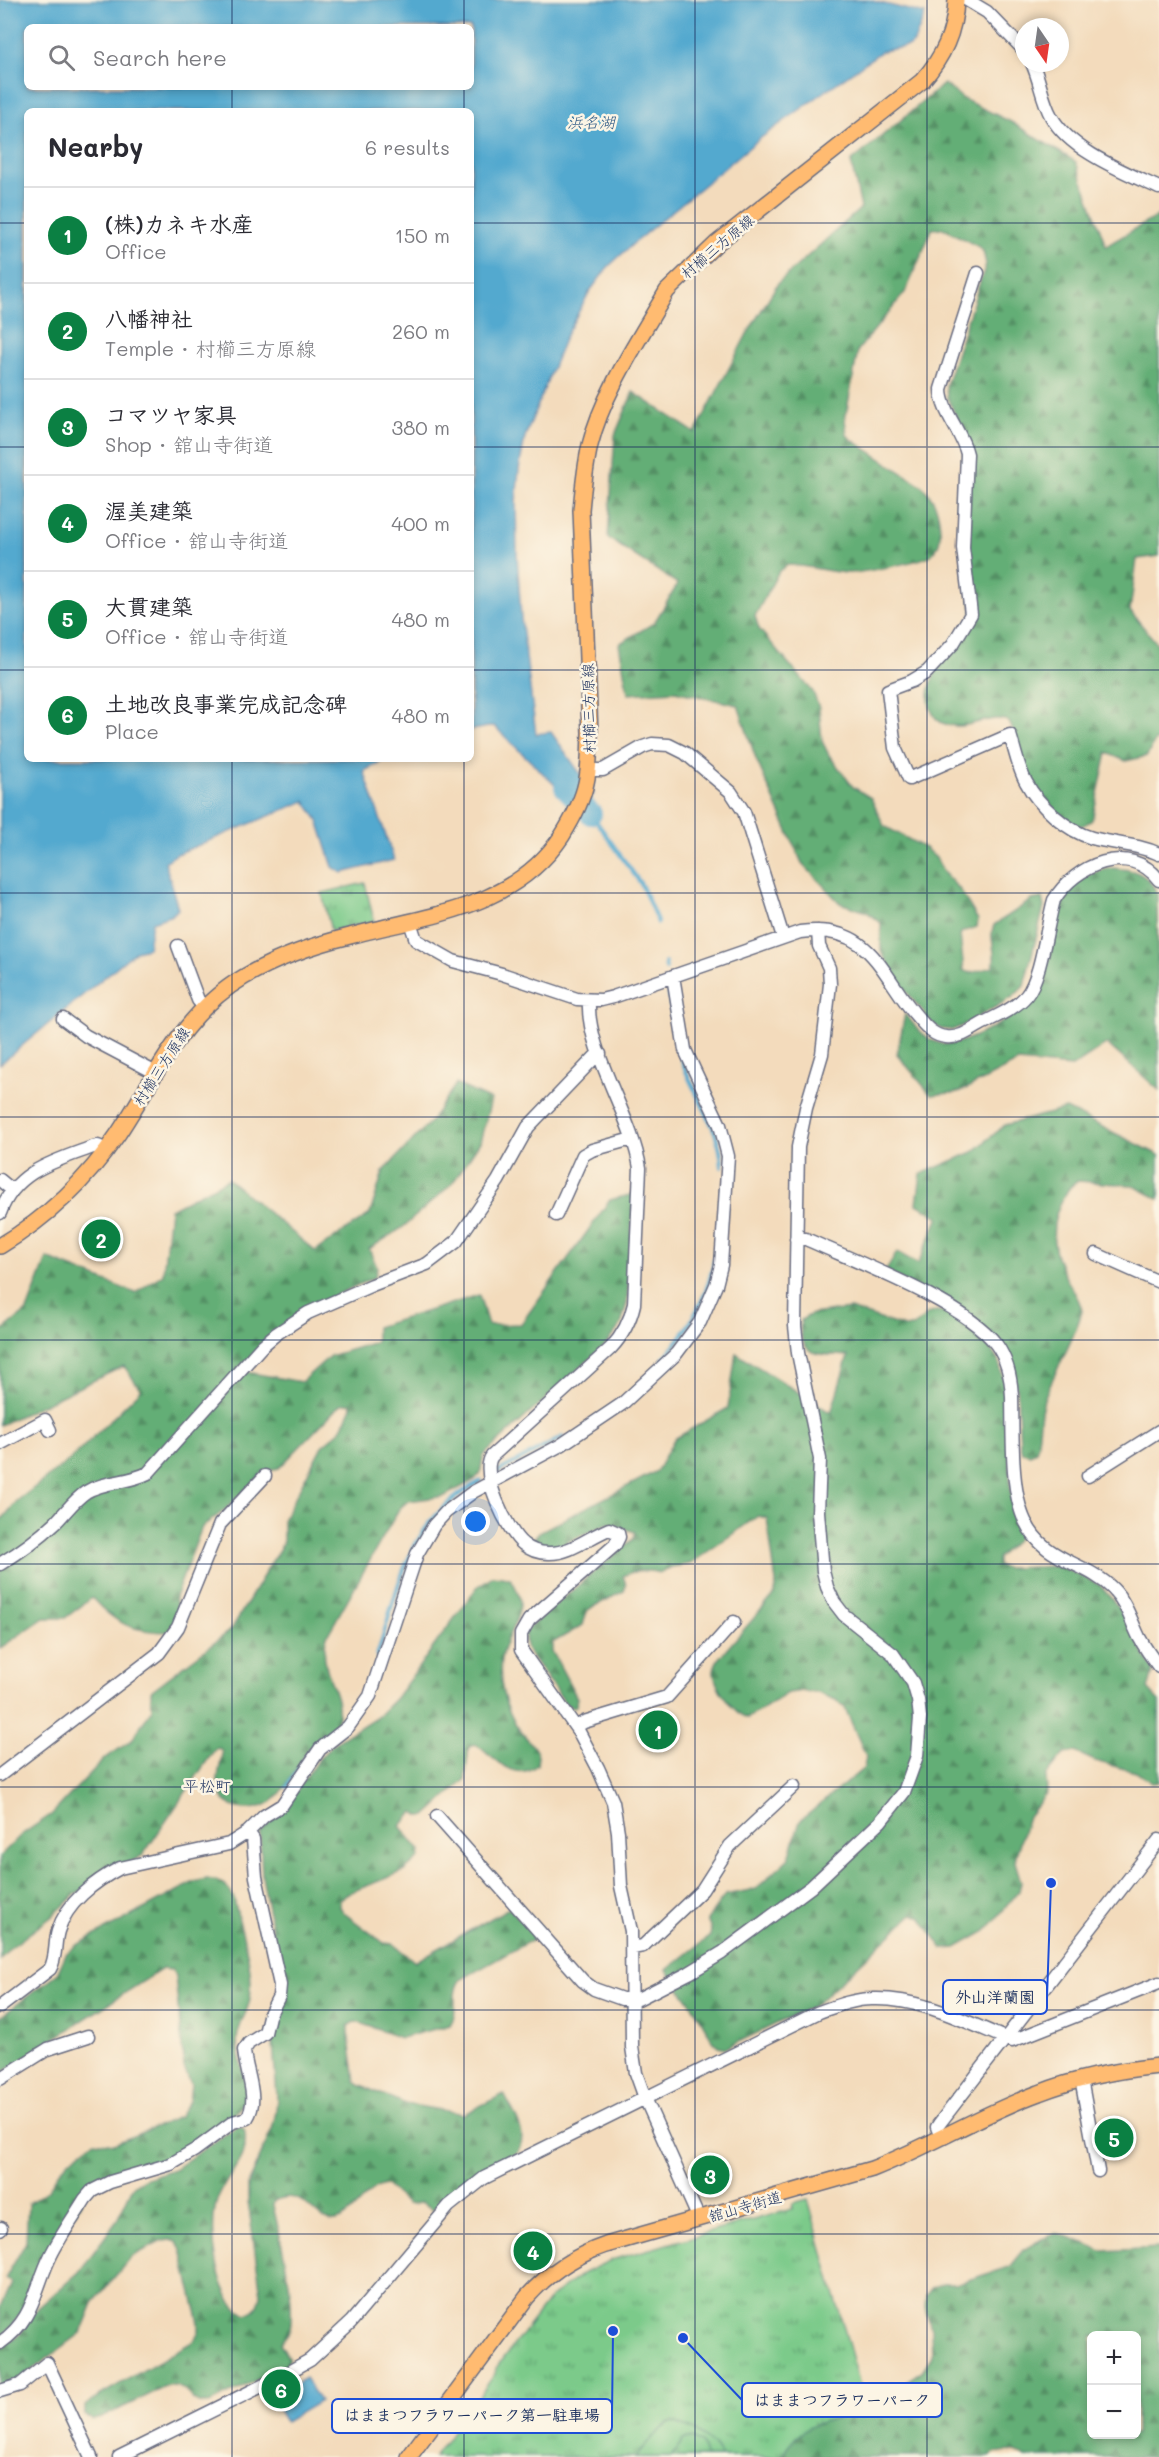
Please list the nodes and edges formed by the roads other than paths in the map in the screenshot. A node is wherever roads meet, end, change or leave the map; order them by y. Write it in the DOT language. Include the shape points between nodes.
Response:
graph roads {
  1 [pos="956,0"];
  2 [pos="968,0"];
  3 [pos="1015,41"];
  4 [pos="1035,72"];
  5 [pos="1159,188"];
  6 [pos="978,273"];
  7 [pos="588,770"];
  8 [pos="1159,854"];
  9 [pos="1157,873"];
  10 [pos="410,922"];
  11 [pos="818,931"];
  12 [pos="783,937"];
  13 [pos="178,946"];
  14 [pos="674,976"];
  15 [pos="589,1001"];
  16 [pos="204,1006"];
  17 [pos="63,1019"];
  18 [pos="600,1054"];
  19 [pos="156,1073"];
  20 [pos="632,1139"];
  21 [pos="107,1150"];
  22 [pos="0,1180"];
  23 [pos="12,1190"];
  24 [pos="0,1213"];
  25 [pos="556,1215"];
  26 [pos="796,1239"];
  27 [pos="0,1246"];
  28 [pos="1096,1254"];
  29 [pos="1159,1282"];
  30 [pos="50,1430"];
  31 [pos="1159,1431"];
  32 [pos="0,1444"];
  33 [pos="265,1476"];
  34 [pos="1088,1476"];
  35 [pos="490,1483"];
  36 [pos="0,1564"];
  37 [pos="734,1622"];
  38 [pos="1159,1667"];
  39 [pos="576,1727"];
  40 [pos="0,1774"];
  41 [pos="794,1786"];
  42 [pos="437,1816"];
  43 [pos="248,1832"];
  44 [pos="1159,1840"];
  45 [pos="632,1948"];
  46 [pos="1159,1983"];
  47 [pos="632,1999"];
  48 [pos="0,2007"];
  49 [pos="88,2036"];
  50 [pos="1005,2038"];
  51 [pos="1159,2066"];
  52 [pos="0,2079"];
  53 [pos="1081,2079"];
  54 [pos="645,2098"];
  55 [pos="941,2138"];
  56 [pos="1098,2171"];
  57 [pos="699,2219"];
  58 [pos="0,2343"];
  59 [pos="0,2391"];
  60 [pos="91,2457"];
  61 [pos="119,2457"];
  62 [pos="409,2457"];
  1 -- 7 [label="main road, 村櫛三方原線" via="946,48 922,81 717,243 679,278 667,291 609,398 591,443 581,510"];
  2 -- 3 [label="street" via="987,12"];
  4 -- 5 [label="street" via="1047,108 1063,132 1113,167"];
  6 -- 8 [label="street" via="941,389 967,454 963,548 971,614 927,672 888,690 896,748 909,779 1010,735 1027,784 1064,823 1091,838"];
  7 -- 10 [label="main road, 村櫛三方原線" via="580,803 548,855 513,885 466,906"];
  7 -- 12 [label="street" via="603,770 652,744 669,745 685,753 731,792 744,812"];
  9 -- 11 [label="street" via="1136,864 1112,861 1078,872 1054,900 1034,982 1025,997 953,1037 939,1036 927,1028 865,948 841,934"];
  10 -- 15 [label="street" via="416,940 453,961"];
  10 -- 16 [label="main road, 村櫛三方原線" via="333,940 279,960 229,986"];
  11 -- 12 [label="street"];
  11 -- 26 [label="street" via="830,984 822,1054 798,1147"];
  12 -- 14 [label="street"];
  13 -- 16 [label="street"];
  14 -- 15 [label="street"];
  14 -- 35 [label="street" via="685,1050 720,1125 728,1156 723,1245 716,1285 689,1338 641,1389 582,1433"];
  15 -- 18 [label="street" via="588,1012"];
  16 -- 19 [label="main road, 村櫛三方原線" via="178,1037"];
  17 -- 19 [label="street" via="86,1036"];
  18 -- 20 [label="street"];
  18 -- 36 [label="street" via="528,1127 468,1227 442,1254 292,1323 262,1346 148,1473 83,1494 47,1530"];
  19 -- 21 [label="main road, 村櫛三方原線"];
  20 -- 25 [label="street" via="584,1155"];
  20 -- 35 [label="street" via="641,1178 634,1304 626,1328 611,1348 492,1456 488,1467"];
  21 -- 23 [label="street" via="93,1147 47,1164 27,1174"];
  21 -- 27 [label="main road, 村櫛三方原線" via="64,1198"];
  22 -- 23 [label="street"];
  23 -- 24 [label="street"];
  26 -- 38 [label="street" via="806,1239 919,1291 987,1334 1001,1353 1009,1374 1017,1498 1025,1523 1051,1553 1093,1574 1115,1592"];
  26 -- 47 [label="street" via="796,1340 820,1460 818,1527 825,1579 844,1615 893,1654 913,1683 920,1718 917,1756 912,1774 893,1808 811,1887 706,1964"];
  28 -- 29 [label="street"];
  30 -- 32 [label="street" via="45,1420"];
  31 -- 34 [label="street"];
  33 -- 40 [label="street" via="220,1524 178,1627 159,1653"];
  35 -- 39 [label="street" via="515,1536 530,1549 558,1552 609,1530 618,1533 615,1545 529,1620 521,1634 525,1658"];
  35 -- 43 [label="street" via="446,1512 425,1539 364,1707 348,1727 320,1749 282,1805"];
  37 -- 39 [label="street" via="667,1697"];
  39 -- 45 [label="street" via="613,1802"];
  41 -- 45 [label="street" via="730,1846 702,1890 643,1946"];
  42 -- 47 [label="street" via="582,1981 594,1989"];
  43 -- 48 [label="street" via="218,1847 128,1866 107,1876 65,1913 57,1932 51,1969"];
  43 -- 58 [label="street" via="253,1839 257,1884 280,1985 265,2033 244,2050 251,2110 246,2118 233,2122 171,2164 92,2191 50,2256 26,2319"];
  44 -- 50 [label="street"];
  45 -- 47 [label="street"];
  46 -- 50 [label="street" via="1012,2041"];
  47 -- 54 [label="street" via="633,2060"];
  49 -- 52 [label="street" via="48,2049"];
  50 -- 54 [label="street" via="906,2001 853,2001 819,2012"];
  50 -- 55 [label="street" via="937,2127"];
  51 -- 53 [label="main road, 舘山寺街道"];
  53 -- 55 [label="main road, 舘山寺街道" via="1019,2101"];
  53 -- 56 [label="street"];
  54 -- 57 [label="street"];
  54 -- 61 [label="street" via="471,2186 439,2216 338,2336 310,2360"];
  55 -- 57 [label="main road, 舘山寺街道" via="857,2175"];
  57 -- 62 [label="main road, 舘山寺街道" via="591,2250 549,2275 527,2297"];
  59 -- 60 [label="street" via="20,2385 47,2363"];
}
